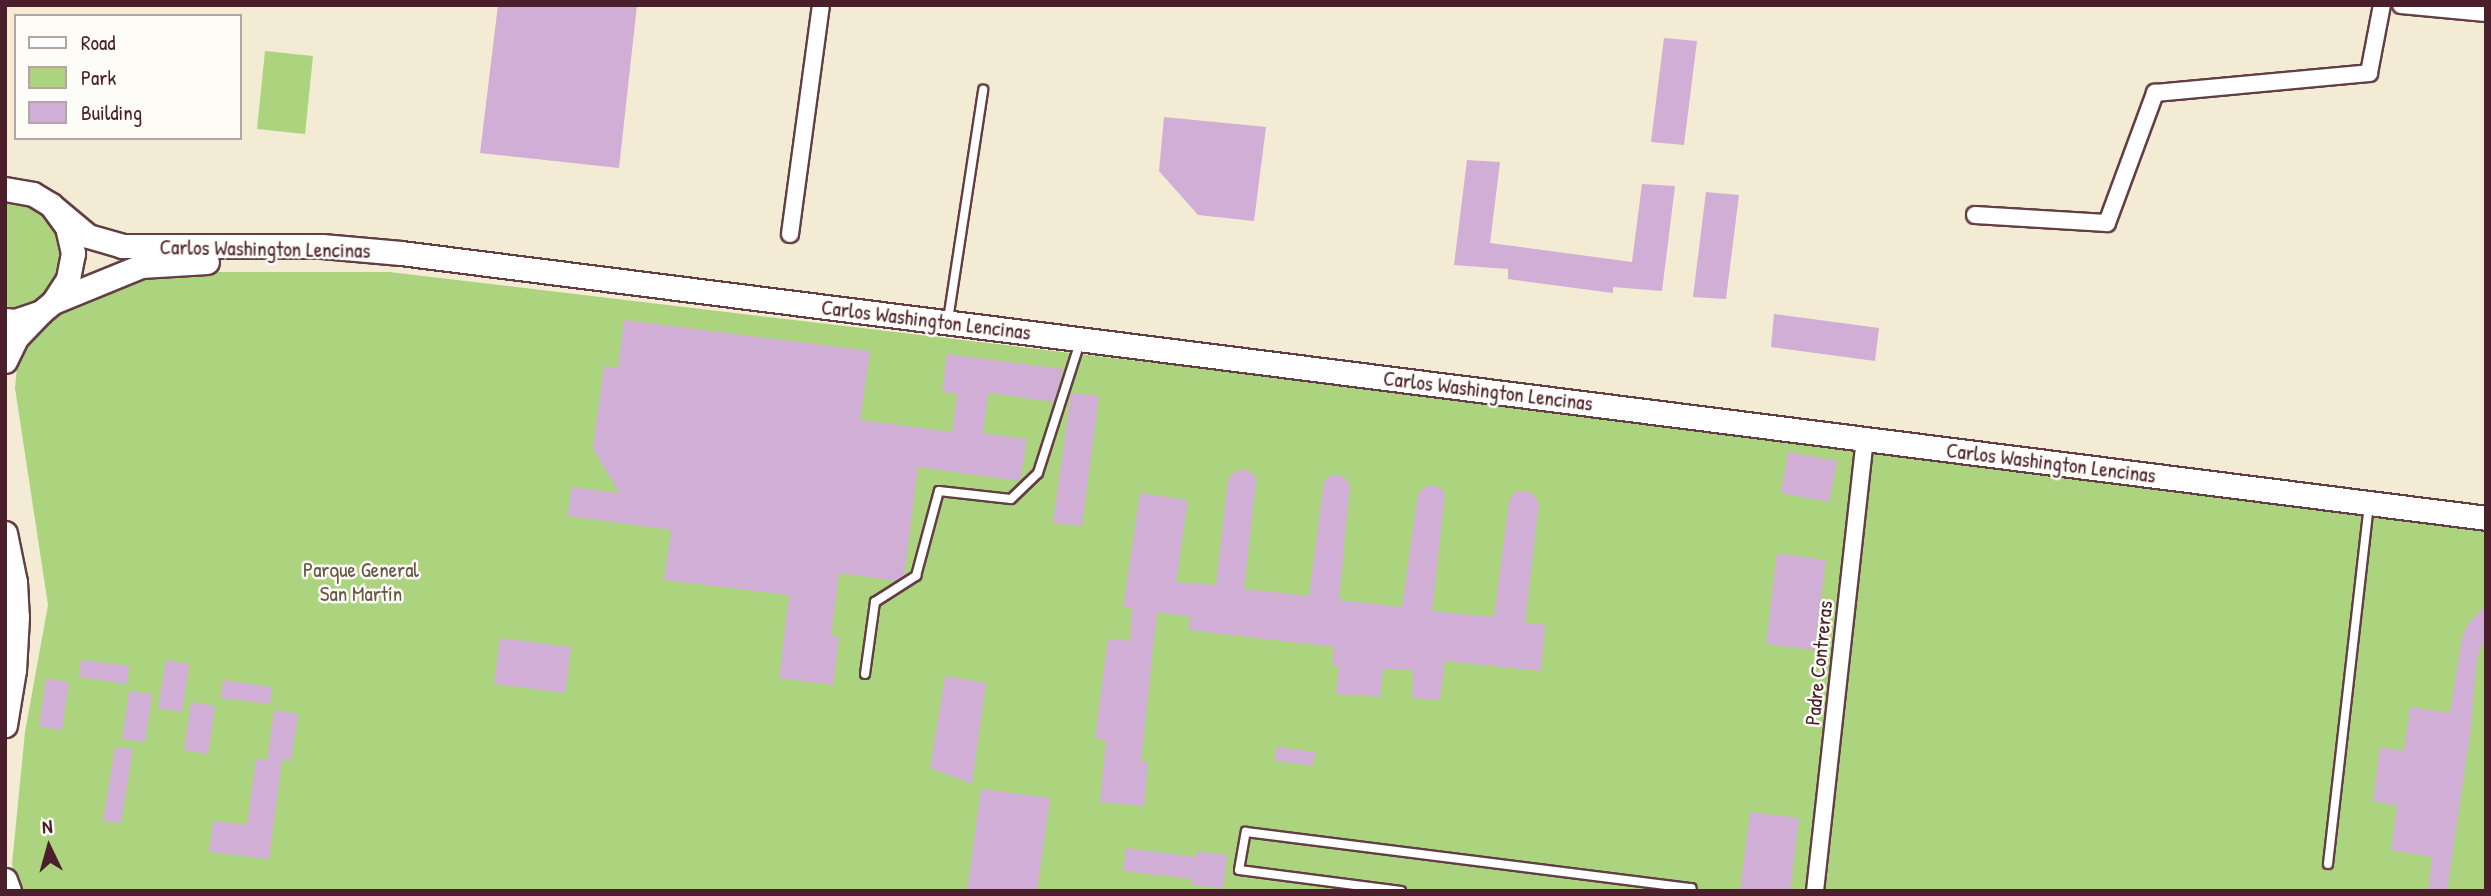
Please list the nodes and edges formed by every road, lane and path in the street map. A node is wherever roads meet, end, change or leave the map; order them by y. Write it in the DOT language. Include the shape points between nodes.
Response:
graph roads {
  1 [pos="821,5"];
  2 [pos="2382,5"];
  3 [pos="2402,5"];
  4 [pos="2486,13"];
  5 [pos="983,90"];
  6 [pos="5,189"];
  7 [pos="51,205"];
  8 [pos="1975,215"];
  9 [pos="790,234"];
  10 [pos="491,264"];
  11 [pos="47,307"];
  12 [pos="5,320"];
  13 [pos="947,323"];
  14 [pos="1081,339"];
  15 [pos="5,361"];
  16 [pos="1865,439"];
  17 [pos="2369,503"];
  18 [pos="2486,518"];
  19 [pos="5,533"];
  20 [pos="865,674"];
  21 [pos="5,724"];
  22 [pos="2328,864"];
  23 [pos="5,880"];
  24 [pos="9,891"];
  25 [pos="1401,891"];
  26 [pos="1692,891"];
  27 [pos="1815,891"];
  1 -- 9 [label="street"];
  2 -- 8 [label="street" via="2369,72 2155,93 2107,223"];
  3 -- 4 [label="street"];
  5 -- 13 [label="lane"];
  6 -- 7 [label="main road, Carlos Washington Lencinas" via="33,194"];
  7 -- 10 [label="main road, Carlos Washington Lencinas" via="88,236 122,246 322,246"];
  7 -- 11 [label="main road" via="67,227 73,253 68,279"];
  10 -- 11 [label="main road, Carlos Washington Lencinas" via="266,261 141,266"];
  10 -- 13 [label="main road, Carlos Washington Lencinas"];
  11 -- 12 [label="main road, Carlos Washington Lencinas" via="15,321"];
  11 -- 15 [label="main road" via="16,338"];
  13 -- 14 [label="main road, Carlos Washington Lencinas"];
  14 -- 16 [label="main road, Carlos Washington Lencinas"];
  14 -- 20 [label="lane" via="1038,474 1011,499 939,491 916,576 875,602"];
  16 -- 17 [label="main road, Carlos Washington Lencinas"];
  16 -- 27 [label="street, Padre Contreras"];
  17 -- 18 [label="main road, Carlos Washington Lencinas"];
  17 -- 22 [label="lane"];
  19 -- 21 [label="main road" via="15,582 16,617"];
  23 -- 24 [label="main road"];
  25 -- 26 [label="lane" via="1240,870 1246,832"];
}
